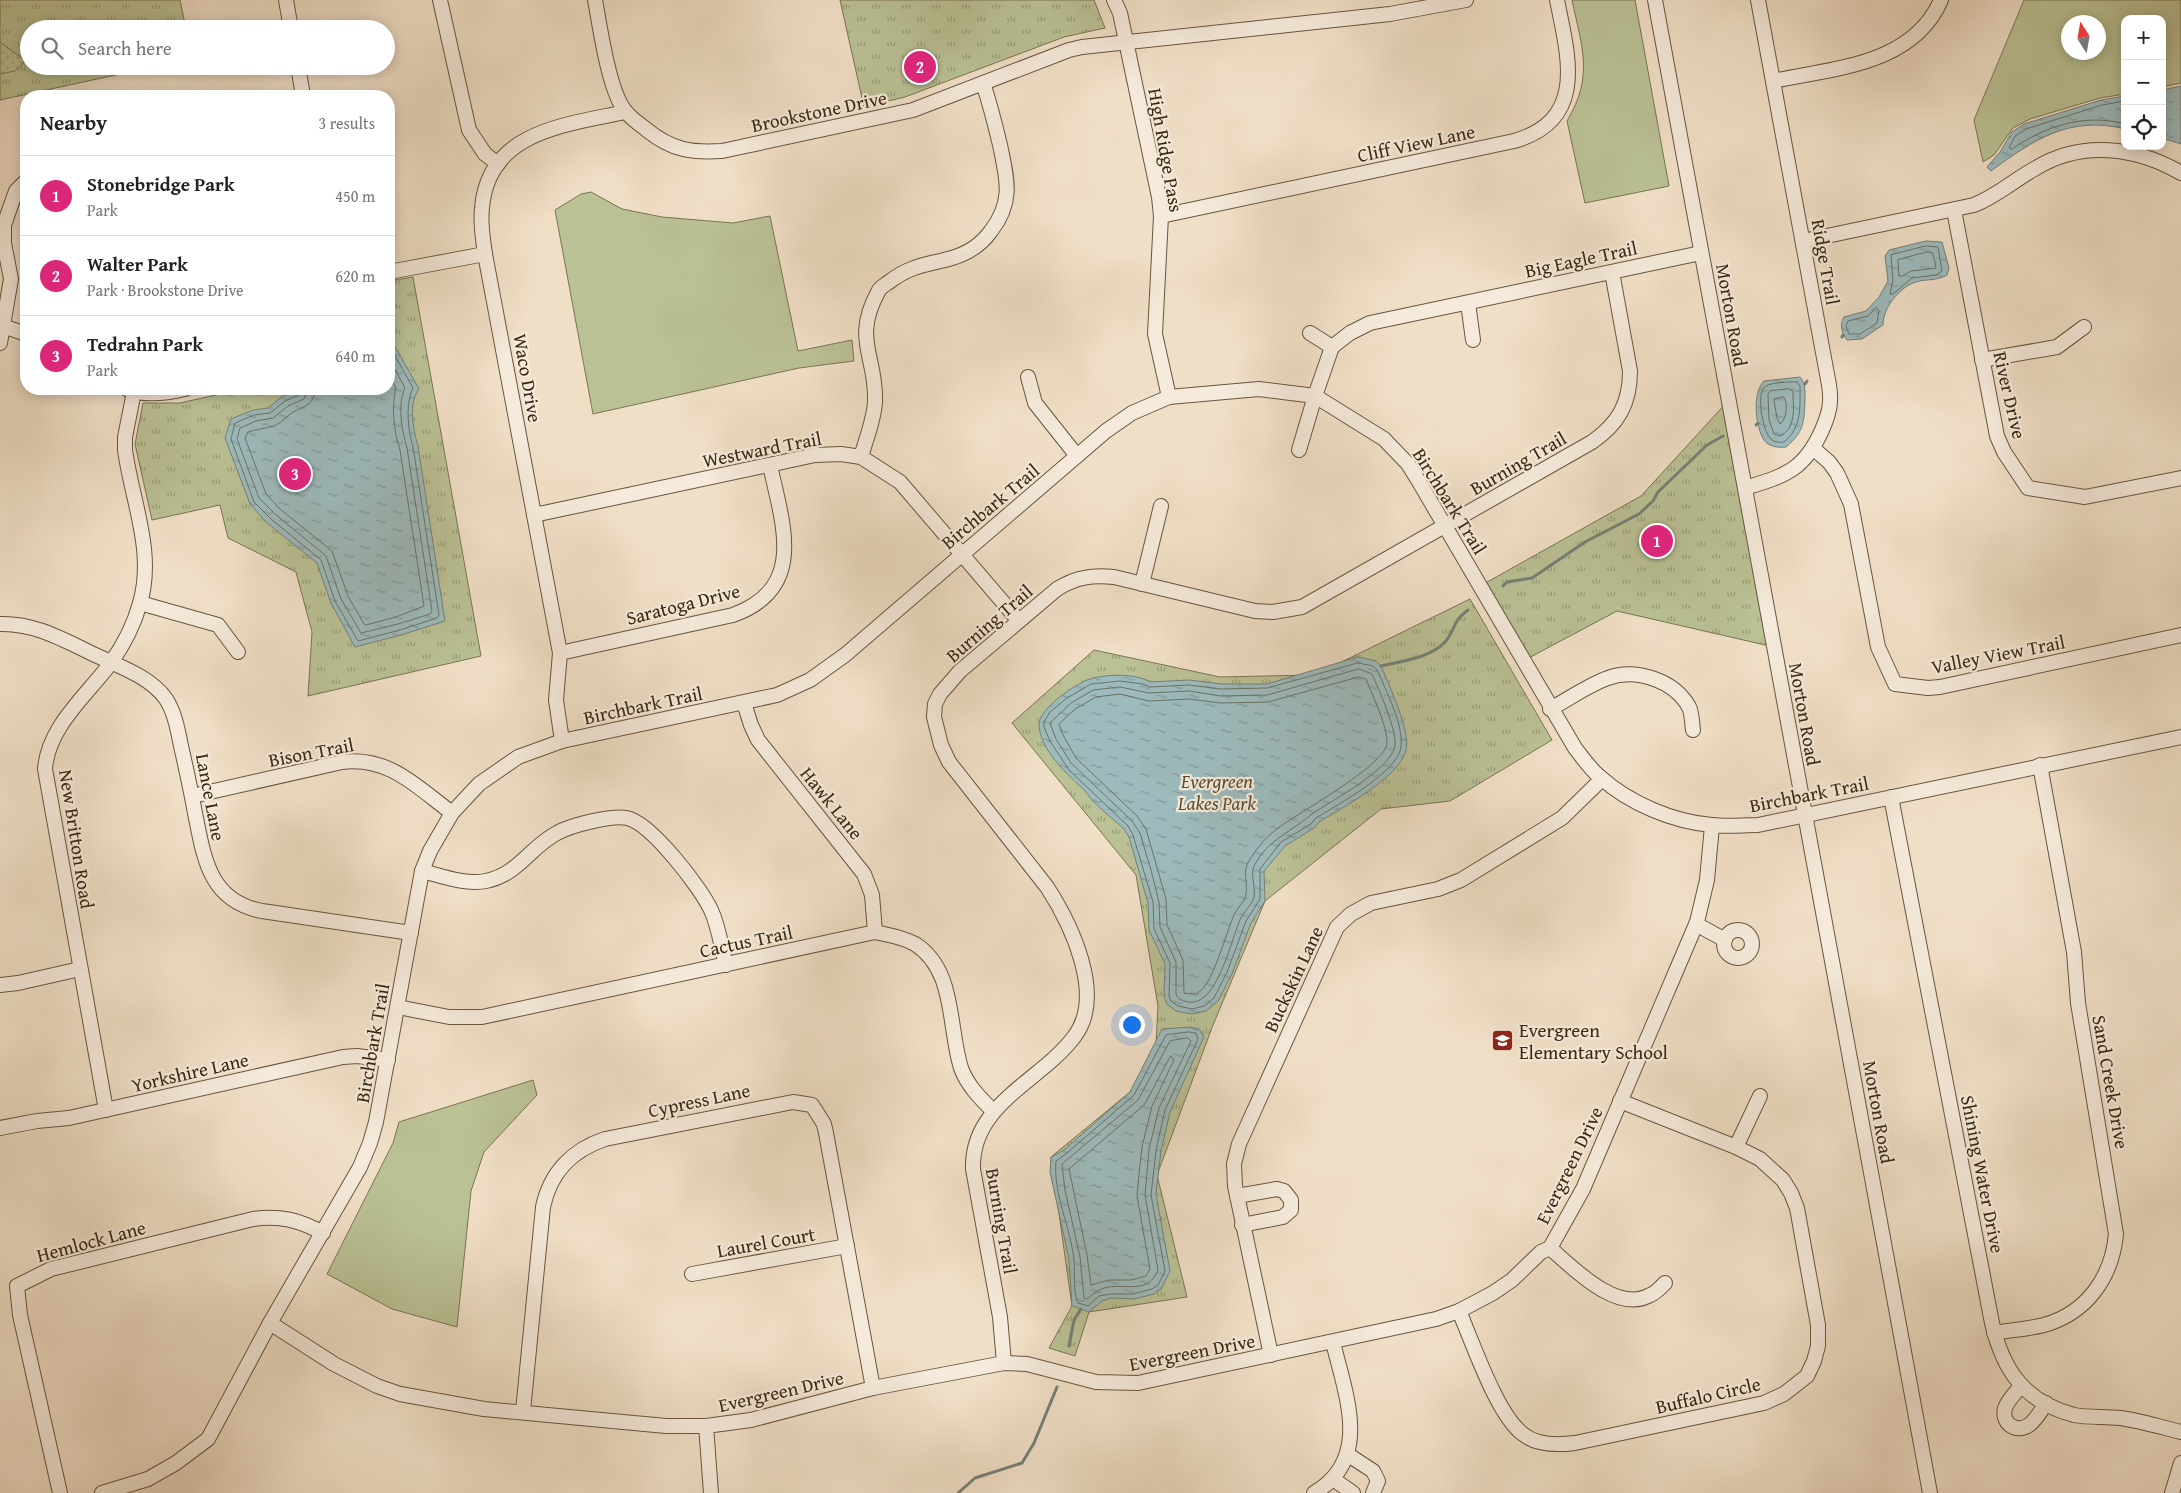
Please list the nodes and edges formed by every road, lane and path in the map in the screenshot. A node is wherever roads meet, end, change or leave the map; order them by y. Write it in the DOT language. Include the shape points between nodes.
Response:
graph roads {
  1 [pos="286,0"];
  2 [pos="440,0"];
  3 [pos="595,0"];
  4 [pos="1114,0"];
  5 [pos="1466,0"];
  6 [pos="1557,0"];
  7 [pos="1654,0"];
  8 [pos="1758,0"];
  9 [pos="1941,0"];
  10 [pos="289,20"];
  11 [pos="1126,42"];
  12 [pos="300,75"];
  13 [pos="1773,81"];
  14 [pos="982,83"];
  15 [pos="302,90"];
  16 [pos="625,112"];
  17 [pos="498,164"];
  18 [pos="2181,173"];
  19 [pos="20,187"];
  20 [pos="1954,210"];
  21 [pos="1160,216"];
  22 [pos="1803,241"];
  23 [pos="1701,253"];
  24 [pos="485,254"];
  25 [pos="395,271"];
  26 [pos="1612,272"];
  27 [pos="1468,302"];
  28 [pos="2,324"];
  29 [pos="2084,328"];
  30 [pos="20,332"];
  31 [pos="1310,333"];
  32 [pos="1473,340"];
  33 [pos="0,343"];
  34 [pos="1332,347"];
  35 [pos="1982,360"];
  36 [pos="1028,377"];
  37 [pos="129,395"];
  38 [pos="1315,396"];
  39 [pos="1169,397"];
  40 [pos="1814,449"];
  41 [pos="1299,450"];
  42 [pos="1077,456"];
  43 [pos="861,457"];
  44 [pos="770,465"];
  45 [pos="2181,478"];
  46 [pos="1745,488"];
  47 [pos="1162,506"];
  48 [pos="534,515"];
  49 [pos="1445,526"];
  50 [pos="962,554"];
  51 [pos="1142,584"];
  52 [pos="140,603"];
  53 [pos="1019,620"];
  54 [pos="0,624"];
  55 [pos="2181,635"];
  56 [pos="238,652"];
  57 [pos="560,652"];
  58 [pos="111,663"];
  59 [pos="744,703"];
  60 [pos="1550,709"];
  61 [pos="1693,730"];
  62 [pos="2181,737"];
  63 [pos="562,741"];
  64 [pos="2040,765"];
  65 [pos="1602,779"];
  66 [pos="192,796"];
  67 [pos="1891,797"];
  68 [pos="452,813"];
  69 [pos="1805,815"];
  70 [pos="1712,826"];
  71 [pos="422,871"];
  72 [pos="1696,924"];
  73 [pos="874,932"];
  74 [pos="411,933"];
  75 [pos="1725,940"];
  76 [pos="726,965"];
  77 [pos="80,969"];
  78 [pos="0,985"];
  79 [pos="398,1007"];
  80 [pos="388,1060"];
  81 [pos="1760,1096"];
  82 [pos="1620,1101"];
  83 [pos="106,1110"];
  84 [pos="992,1111"];
  85 [pos="0,1128"];
  86 [pos="1736,1147"];
  87 [pos="1237,1196"];
  88 [pos="1242,1225"];
  89 [pos="323,1232"];
  90 [pos="847,1246"];
  91 [pos="1550,1248"];
  92 [pos="692,1274"];
  93 [pos="1665,1283"];
  94 [pos="1459,1311"];
  95 [pos="270,1324"];
  96 [pos="1994,1333"];
  97 [pos="1333,1342"];
  98 [pos="1270,1355"];
  99 [pos="1004,1363"];
  100 [pos="2021,1386"];
  101 [pos="873,1388"];
  102 [pos="2046,1403"];
  103 [pos="523,1411"];
  104 [pos="706,1426"];
  105 [pos="2181,1432"];
  106 [pos="1347,1454"];
  107 [pos="2181,1463"];
  108 [pos="1333,1479"];
  109 [pos="118,1491"];
  110 [pos="60,1493"];
  111 [pos="102,1493"];
  112 [pos="711,1493"];
  113 [pos="1314,1493"];
  114 [pos="1353,1493"];
  115 [pos="1373,1493"];
  116 [pos="1930,1493"];
  117 [pos="2172,1493"];
  1 -- 10 [label="street"];
  2 -- 17 [label="street" via="469,130 485,154"];
  3 -- 16 [label="street, Brookstone Drive" via="612,80"];
  4 -- 11 [label="street, High Ridge Pass"];
  5 -- 11 [label="street, Brookstone Drive" via="1390,14"];
  6 -- 21 [label="street, Cliff View Lane" via="1568,61 1568,85 1558,112 1536,133 1505,143"];
  7 -- 23 [label="street, Morton Road"];
  8 -- 13 [label="street, Ridge Trail"];
  9 -- 13 [label="street" via="1928,23 1890,54"];
  11 -- 14 [label="street, Brookstone Drive" via="1069,50"];
  11 -- 21 [label="street, High Ridge Pass" via="1159,197"];
  12 -- 15 [label="street"];
  13 -- 22 [label="street, Ridge Trail"];
  14 -- 16 [label="street, Brookstone Drive" via="904,112 722,151 686,150 662,142"];
  14 -- 43 [label="street" via="992,109 1006,173 1004,210 979,246 952,258 910,268 879,289 865,330 875,402"];
  16 -- 17 [label="street, Waco Drive" via="542,131 521,141"];
  17 -- 24 [label="street, Waco Drive" via="485,191 482,207"];
  18 -- 20 [label="street" via="2156,160 2132,153 2088,150 2047,162 1988,200"];
  19 -- 28 [label="street" via="4,224 11,279"];
  20 -- 22 [label="street"];
  20 -- 35 [label="street, River Drive"];
  21 -- 39 [label="street, High Ridge Pass" via="1155,334"];
  22 -- 40 [label="street, Ridge Trail" via="1831,394 1830,413"];
  23 -- 26 [label="street, Big Eagle Trail"];
  23 -- 46 [label="street, Morton Road"];
  24 -- 25 [label="street"];
  24 -- 48 [label="street, Waco Drive"];
  26 -- 27 [label="street, Big Eagle Trail"];
  26 -- 49 [label="street, Burning Trail" via="1630,372 1629,392 1617,421 1592,442"];
  27 -- 32 [label="street"];
  27 -- 34 [label="street, Big Eagle Trail" via="1370,323"];
  28 -- 30 [label="street"];
  28 -- 33 [label="street"];
  29 -- 35 [label="street" via="2057,347"];
  31 -- 34 [label="street"];
  34 -- 38 [label="street"];
  35 -- 45 [label="street, River Drive" via="1997,436 2028,488 2085,497"];
  36 -- 42 [label="street" via="1035,403"];
  37 -- 52 [label="street, New Britton Road" via="124,450 144,546 145,573"];
  38 -- 39 [label="street, Birchbark Trail" via="1253,389"];
  38 -- 41 [label="street"];
  38 -- 49 [label="street, Birchbark Trail" via="1393,447 1418,480"];
  39 -- 42 [label="street, Birchbark Trail" via="1128,416"];
  40 -- 46 [label="street, Ridge Trail" via="1787,473"];
  40 -- 55 [label="street, Valley View Trail" via="1837,473 1851,504 1878,647 1895,684 1940,687"];
  42 -- 50 [label="street, Birchbark Trail"];
  43 -- 44 [label="street, Westward Trail" via="826,454"];
  43 -- 50 [label="street, Westward Trail" via="900,482"];
  44 -- 48 [label="street, Westward Trail"];
  44 -- 57 [label="street, Saratoga Drive" via="784,533 785,554 778,580 760,600 733,615"];
  46 -- 69 [label="street, Morton Road"];
  47 -- 51 [label="street"];
  48 -- 57 [label="street, Waco Drive"];
  49 -- 51 [label="street, Burning Trail" via="1316,600 1287,610 1255,611"];
  49 -- 60 [label="street, Birchbark Trail"];
  50 -- 53 [label="street, Westward Trail"];
  50 -- 59 [label="street, Birchbark Trail" via="821,673 777,695"];
  51 -- 53 [label="street, Burning Trail" via="1097,575 1083,577 1057,589"];
  52 -- 56 [label="street" via="218,625"];
  52 -- 58 [label="street, New Britton Road" via="129,632"];
  53 -- 84 [label="street, Burning Trail" via="966,666 940,694 934,717 940,745 949,762 1059,906 1080,955 1086,996 1084,1015 1075,1036"];
  54 -- 58 [label="street, Lance Lane" via="42,630"];
  57 -- 63 [label="street, Waco Drive" via="556,700"];
  58 -- 66 [label="street, Lance Lane" via="140,676 156,687 167,701 178,732"];
  58 -- 77 [label="street, New Britton Road" via="54,736 46,762 45,778"];
  59 -- 63 [label="street, Birchbark Trail"];
  59 -- 73 [label="street, Hawk Lane" via="758,740 864,874 872,895"];
  60 -- 61 [label="street" via="1608,678 1639,675 1667,684 1679,695 1690,708"];
  60 -- 65 [label="street, Birchbark Trail" via="1575,748"];
  62 -- 64 [label="street, Birchbark Trail"];
  63 -- 68 [label="street, Birchbark Trail" via="505,764 479,784"];
  64 -- 67 [label="street, Birchbark Trail"];
  64 -- 96 [label="street, Sand Creek Drive" via="2074,952 2078,1003 2116,1234 2113,1256 2100,1285 2077,1309 2044,1325"];
  65 -- 70 [label="street, Birchbark Trail" via="1660,814"];
  65 -- 87 [label="street, Buckskin Lane" via="1562,818 1461,880 1438,889 1371,903 1351,914 1337,927 1239,1144 1234,1164"];
  66 -- 68 [label="street, Bison Trail" via="342,762 361,761 380,764 397,772"];
  66 -- 74 [label="street, Lance Lane" via="208,869 222,891 234,901 262,911"];
  67 -- 69 [label="street, Birchbark Trail"];
  67 -- 96 [label="street, Shining Water Drive"];
  68 -- 71 [label="street, Birchbark Trail"];
  69 -- 70 [label="street, Birchbark Trail" via="1758,825"];
  69 -- 116 [label="street, Morton Road"];
  70 -- 72 [label="street, Evergreen Drive" via="1708,880"];
  71 -- 74 [label="street, Birchbark Trail"];
  71 -- 76 [label="street" via="461,881 484,881 508,873 558,832 628,818 640,824 663,845 706,899 715,920"];
  72 -- 75 [label="street"];
  72 -- 82 [label="street, Evergreen Drive"];
  73 -- 76 [label="street, Cactus Trail"];
  73 -- 84 [label="street, Cactus Trail" via="916,944 935,965 946,987 961,1068 973,1091"];
  74 -- 79 [label="street, Birchbark Trail"];
  76 -- 79 [label="street, Cactus Trail" via="472,1018"];
  77 -- 78 [label="street"];
  77 -- 83 [label="street, New Britton Road"];
  79 -- 80 [label="street, Birchbark Trail"];
  80 -- 83 [label="street, Yorkshire Lane" via="343,1057"];
  80 -- 89 [label="street, Birchbark Trail" via="370,1143"];
  81 -- 86 [label="street"];
  82 -- 86 [label="street, Buffalo Circle"];
  82 -- 91 [label="street, Evergreen Drive" via="1583,1189"];
  83 -- 85 [label="street, Yorkshire Lane"];
  84 -- 99 [label="street, Burning Trail" via="976,1138 972,1169 1000,1317"];
  86 -- 94 [label="street, Buffalo Circle" via="1774,1170 1783,1180 1797,1208 1818,1337 1814,1361 1806,1376 1784,1394 1764,1403 1575,1443 1546,1443 1524,1436 1510,1422"];
  87 -- 88 [label="street, Buckskin Lane"];
  87 -- 88 [label="street" via="1277,1189 1284,1191 1290,1200 1291,1210 1283,1217"];
  88 -- 98 [label="street, Buckskin Lane"];
  89 -- 95 [label="street, Birchbark Trail"];
  89 -- 110 [label="street, Hemlock Lane" via="290,1218 270,1216 253,1219 51,1269 17,1286 20,1314"];
  90 -- 92 [label="street, Laurel Court"];
  90 -- 101 [label="street, Cypress Lane"];
  90 -- 103 [label="street, Cypress Lane" via="824,1124 812,1105 780,1103 593,1143 566,1162 546,1196"];
  91 -- 93 [label="street" via="1594,1286 1616,1296 1636,1299 1650,1296"];
  91 -- 94 [label="street, Evergreen Drive" via="1541,1252 1512,1280"];
  94 -- 97 [label="street, Evergreen Drive" via="1422,1323"];
  95 -- 103 [label="street, Evergreen Drive" via="334,1364 400,1394 484,1409"];
  95 -- 109 [label="street, Birchbark Trail" via="208,1438 163,1472"];
  96 -- 100 [label="street, Shining Water Drive" via="2003,1359"];
  97 -- 98 [label="street, Evergreen Drive"];
  97 -- 106 [label="street" via="1352,1426"];
  98 -- 99 [label="street, Evergreen Drive" via="1148,1382 1125,1384 1096,1382 1027,1364"];
  99 -- 101 [label="street, Evergreen Drive"];
  100 -- 102 [label="street, Shining Water Drive"];
  100 -- 102 [label="street" via="2005,1408 2009,1425 2017,1429 2026,1427"];
  101 -- 104 [label="street, Evergreen Drive" via="751,1420"];
  102 -- 105 [label="street, Shining Water Drive" via="2075,1415 2125,1419"];
  103 -- 104 [label="street, Evergreen Drive" via="656,1425"];
  104 -- 112 [label="street"];
  106 -- 108 [label="street"];
  106 -- 115 [label="street" via="1373,1471 1378,1481"];
  107 -- 117 [label="street"];
  108 -- 113 [label="street"];
  108 -- 114 [label="street"];
  109 -- 111 [label="street, Birchbark Trail"];
}
